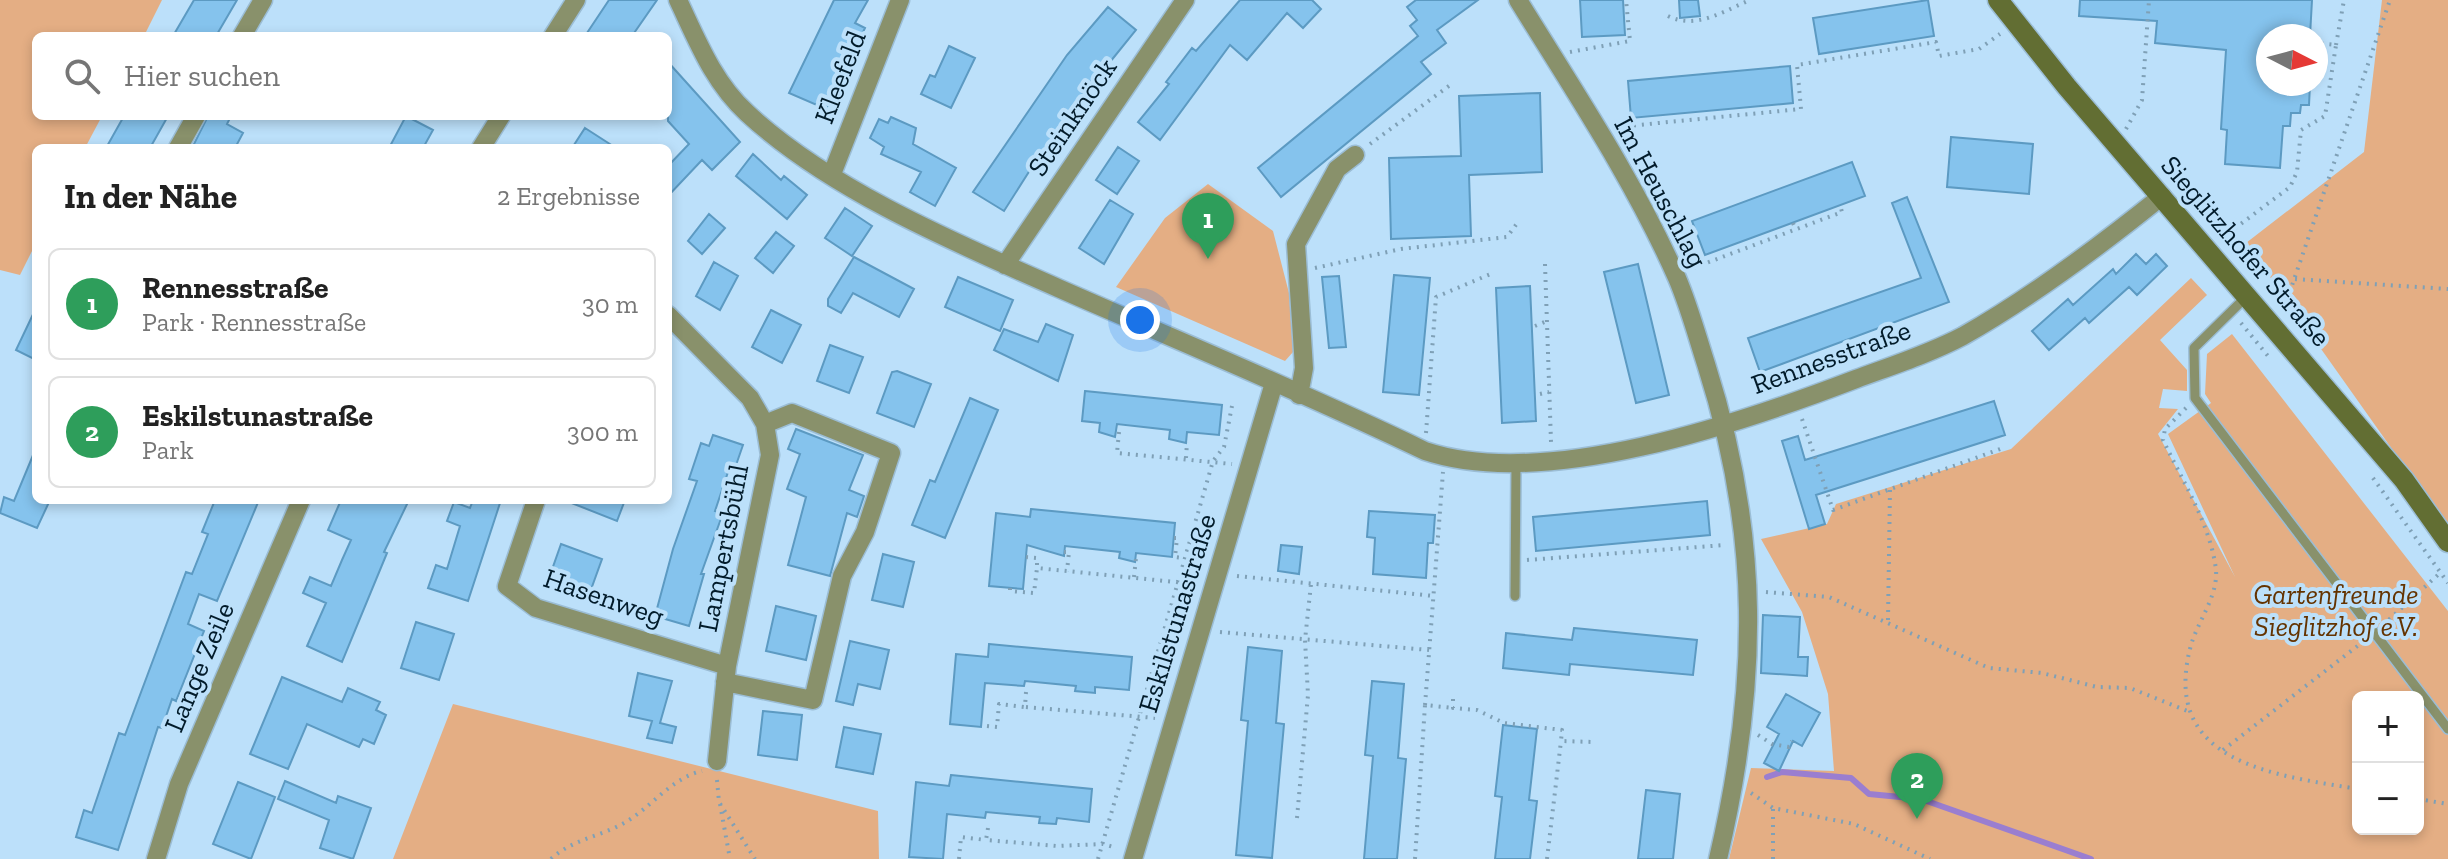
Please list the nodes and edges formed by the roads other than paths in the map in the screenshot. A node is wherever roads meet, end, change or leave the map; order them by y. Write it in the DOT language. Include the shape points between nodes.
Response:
graph roads {
  1 [pos="263,0"];
  2 [pos="576,0"];
  3 [pos="678,0"];
  4 [pos="900,0"];
  5 [pos="1185,0"];
  6 [pos="1518,0"];
  7 [pos="1998,0"];
  8 [pos="244,32"];
  9 [pos="556,32"];
  10 [pos="194,120"];
  11 [pos="499,120"];
  12 [pos="180,144"];
  13 [pos="489,144"];
  14 [pos="1355,155"];
  15 [pos="832,174"];
  16 [pos="2162,196"];
  17 [pos="1005,265"];
  18 [pos="2241,303"];
  19 [pos="672,319"];
  20 [pos="1274,383"];
  21 [pos="1299,395"];
  22 [pos="765,424"];
  23 [pos="1725,424"];
  24 [pos="1516,462"];
  25 [pos="299,504"];
  26 [pos="535,504"];
  27 [pos="2448,542"];
  28 [pos="1515,596"];
  29 [pos="726,674"];
  30 [pos="2448,729"];
  31 [pos="717,764"];
  32 [pos="1133,856"];
  33 [pos="156,859"];
  34 [pos="1718,859"];
  1 -- 8 [label="street"];
  2 -- 9 [label="street"];
  3 -- 15 [label="street, Rennesstraße" via="710,68 745,112"];
  4 -- 15 [label="street, Kleefeld"];
  5 -- 17 [label="street, Steinknöck"];
  6 -- 23 [label="street, Im Heuschlag" via="1631,185 1676,275"];
  7 -- 16 [label="main road, Sieglitzhofer Straße"];
  10 -- 12 [label="street"];
  11 -- 13 [label="street"];
  14 -- 21 [label="street" via="1337,169 1296,244 1304,368"];
  15 -- 17 [label="street, Rennesstraße" via="935,234"];
  16 -- 18 [label="main road, Sieglitzhofer Straße" via="2207,249"];
  16 -- 23 [label="street, Rennesstraße" via="1961,336 1796,402"];
  17 -- 20 [label="street, Rennesstraße"];
  18 -- 27 [label="main road, Sieglitzhofer Straße" via="2267,317 2404,480"];
  18 -- 30 [label="lane" via="2194,348 2195,398"];
  19 -- 22 [label="street, Lampertsbühl" via="750,398"];
  20 -- 21 [label="street, Rennesstraße"];
  20 -- 32 [label="street, Eskilstunastraße"];
  21 -- 24 [label="street, Rennesstraße" via="1445,458"];
  22 -- 29 [label="street, Lampertsbühl" via="770,455"];
  22 -- 29 [label="street" via="792,413 891,453 865,532 842,576 813,700"];
  23 -- 24 [label="street, Rennesstraße" via="1552,461"];
  23 -- 34 [label="street" via="1746,539 1750,642 1735,781"];
  24 -- 28 [label="lane"];
  25 -- 33 [label="street, Lange Zeile" via="179,784"];
  26 -- 29 [label="street, Hasenweg" via="507,586 536,608"];
  29 -- 31 [label="street, Lampertsbühl"];
}
